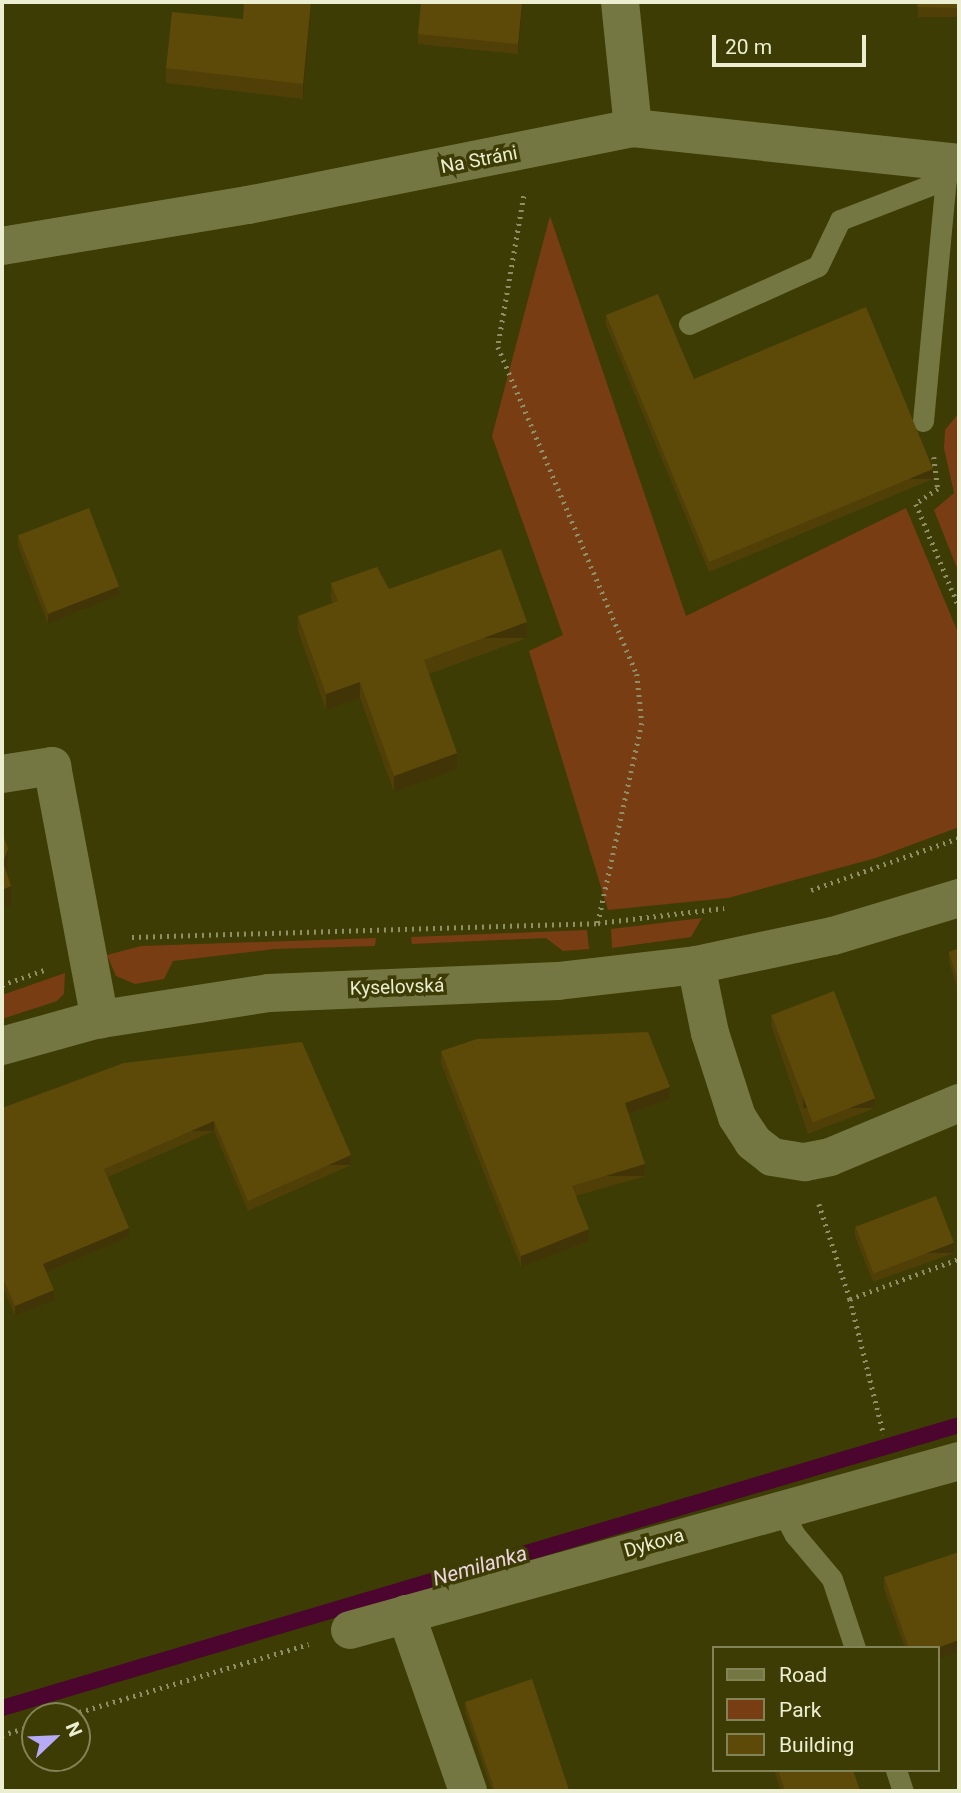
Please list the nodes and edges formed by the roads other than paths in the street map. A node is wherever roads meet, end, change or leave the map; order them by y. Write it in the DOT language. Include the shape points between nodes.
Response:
graph roads {
  1 [pos="620,2"];
  2 [pos="633,128"];
  3 [pos="951,168"];
  4 [pos="2,246"];
  5 [pos="689,324"];
  6 [pos="923,421"];
  7 [pos="2,774"];
  8 [pos="959,898"];
  9 [pos="696,965"];
  10 [pos="100,1019"];
  11 [pos="2,1046"];
  12 [pos="959,1103"];
  13 [pos="959,1461"];
  14 [pos="780,1507"];
  15 [pos="406,1614"];
  16 [pos="350,1630"];
  17 [pos="854,1646"];
  18 [pos="897,1772"];
  19 [pos="468,1791"];
  20 [pos="903,1791"];
  1 -- 2 [label="street"];
  2 -- 3 [label="street, Na Stráni"];
  2 -- 4 [label="street, Na Stráni" via="248,205"];
  3 -- 5 [label="lane" via="840,220 818,266"];
  3 -- 6 [label="lane"];
  7 -- 10 [label="street" via="52,766"];
  8 -- 9 [label="street, Kyselovská" via="833,936"];
  9 -- 10 [label="street, Kyselovská" via="558,981 269,993"];
  9 -- 12 [label="street" via="710,1033 744,1131 772,1157 805,1162 830,1157"];
  10 -- 11 [label="street, Kyselovská"];
  13 -- 14 [label="street, Dykova"];
  14 -- 15 [label="street, Dykova"];
  14 -- 17 [label="lane" via="795,1535 832,1578"];
  15 -- 16 [label="street, Dykova"];
  15 -- 19 [label="street"];
  18 -- 20 [label="lane"];
}
